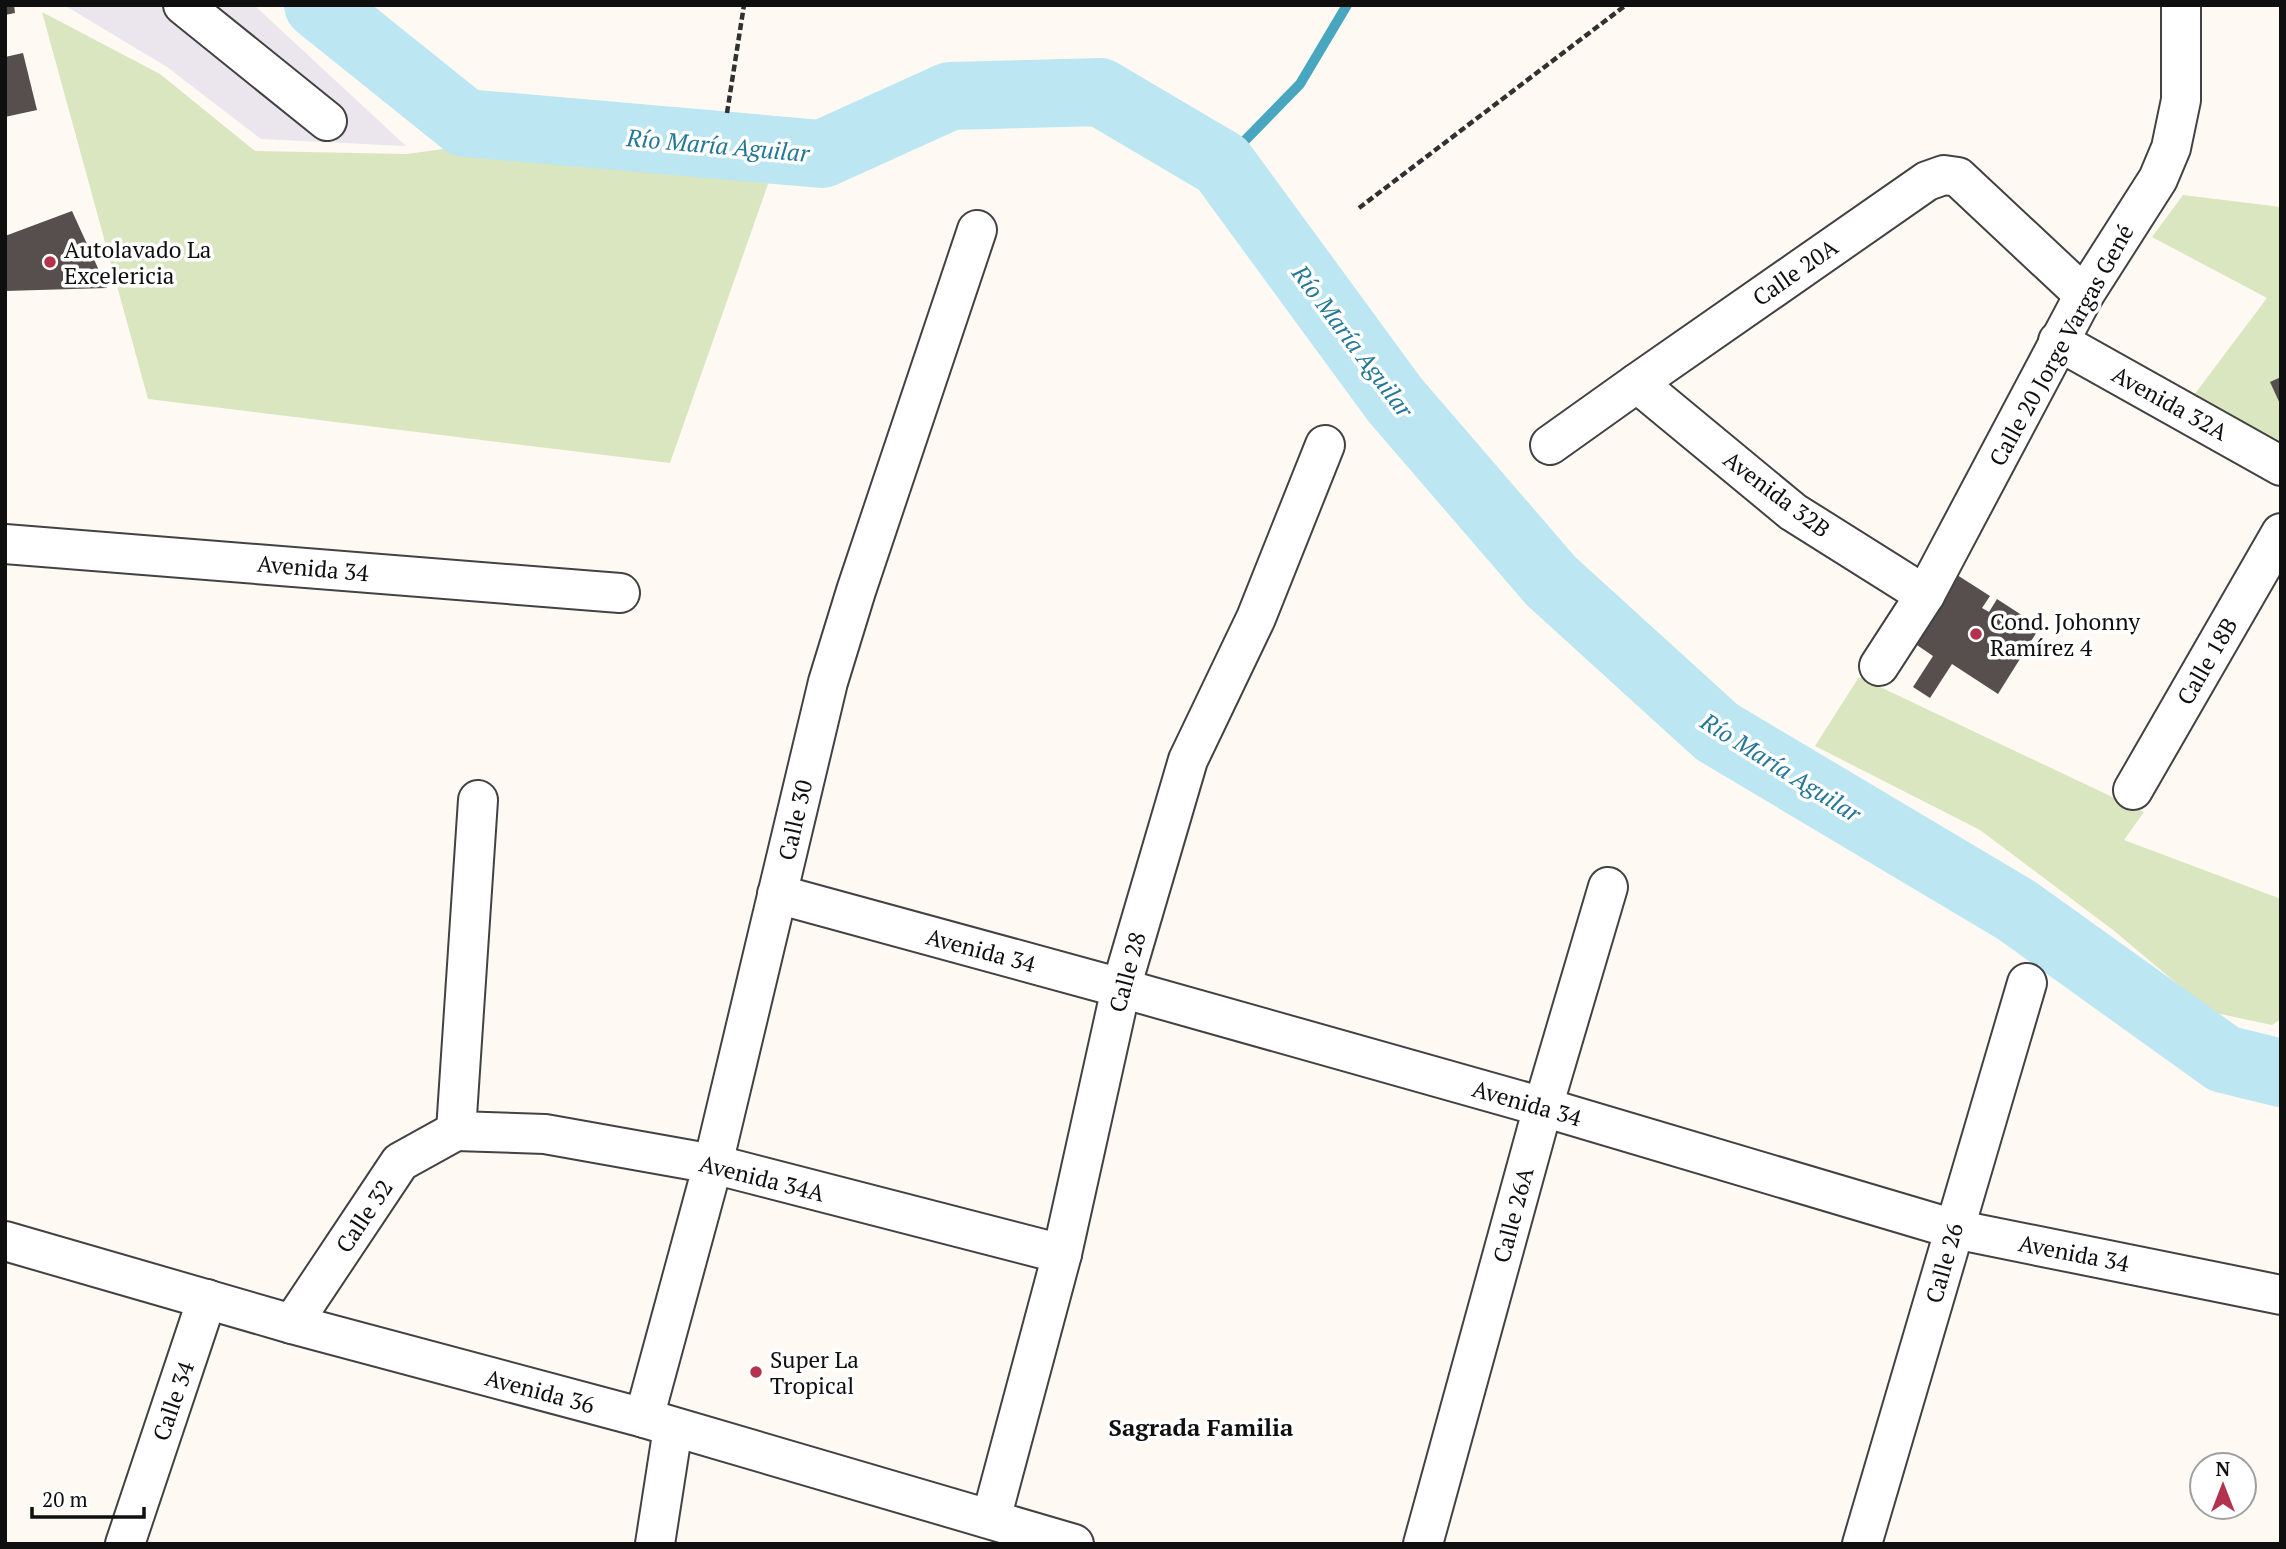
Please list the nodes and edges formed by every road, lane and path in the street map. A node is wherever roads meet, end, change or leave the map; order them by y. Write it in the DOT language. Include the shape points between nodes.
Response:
graph roads {
  1 [pos="183,5"];
  2 [pos="744,5"];
  3 [pos="1626,5"];
  4 [pos="2181,5"];
  5 [pos="727,113"];
  6 [pos="327,121"];
  7 [pos="1359,208"];
  8 [pos="977,230"];
  9 [pos="2084,295"];
  10 [pos="2058,341"];
  11 [pos="1637,383"];
  12 [pos="1325,445"];
  13 [pos="1550,446"];
  14 [pos="2281,466"];
  15 [pos="2281,533"];
  16 [pos="5,544"];
  17 [pos="620,593"];
  18 [pos="1926,595"];
  19 [pos="1878,666"];
  20 [pos="2133,790"];
  21 [pos="478,800"];
  22 [pos="1608,887"];
  23 [pos="777,894"];
  24 [pos="2027,983"];
  25 [pos="1121,988"];
  26 [pos="1543,1107"];
  27 [pos="456,1130"];
  28 [pos="713,1164"];
  29 [pos="1954,1229"];
  30 [pos="5,1241"];
  31 [pos="1062,1254"];
  32 [pos="2281,1295"];
  33 [pos="207,1299"];
  34 [pos="292,1324"];
  35 [pos="659,1423"];
  36 [pos="991,1520"];
  37 [pos="125,1544"];
  38 [pos="655,1544"];
  39 [pos="1074,1544"];
  40 [pos="1423,1544"];
  41 [pos="1862,1544"];
  1 -- 6 [label="street"];
  2 -- 5 [label="path"];
  3 -- 7 [label="path"];
  4 -- 9 [label="street, Calle 20 Jorge Vargas Gené" via="2181,100 2171,148 2158,179"];
  8 -- 23 [label="street, Calle 30" via="828,682"];
  9 -- 10 [label="street, Calle 20 Jorge Vargas Gené"];
  9 -- 11 [label="street, Calle 20A" via="1958,177 1944,175 1927,181"];
  10 -- 14 [label="street, Avenida 32A"];
  10 -- 18 [label="street, Calle 20 Jorge Vargas Gené"];
  11 -- 13 [label="street, Calle 20A"];
  11 -- 18 [label="street, Avenida 32B" via="1793,512"];
  12 -- 25 [label="street, Calle 28" via="1256,618 1188,760"];
  15 -- 20 [label="street, Calle 18B"];
  16 -- 17 [label="street, Avenida 34"];
  18 -- 19 [label="street, Calle 20 Jorge Vargas Gené"];
  21 -- 27 [label="street"];
  22 -- 26 [label="street, Calle 26A"];
  23 -- 25 [label="street, Avenida 34"];
  23 -- 28 [label="street, Calle 30"];
  24 -- 29 [label="street, Calle 26"];
  25 -- 26 [label="street, Avenida 34"];
  25 -- 31 [label="street, Calle 28"];
  26 -- 29 [label="street, Avenida 34"];
  26 -- 40 [label="street, Calle 26A"];
  27 -- 28 [label="street, Avenida 34A" via="545,1134"];
  27 -- 34 [label="street, Calle 32" via="400,1162"];
  28 -- 31 [label="street, Avenida 34A"];
  28 -- 35 [label="street, Calle 30"];
  29 -- 32 [label="street, Avenida 34"];
  29 -- 41 [label="street, Calle 26"];
  30 -- 33 [label="street, Avenida 36"];
  31 -- 36 [label="street, Calle 28"];
  33 -- 34 [label="street, Avenida 36"];
  33 -- 37 [label="street, Calle 34"];
  34 -- 35 [label="street, Avenida 36"];
  35 -- 36 [label="street, Avenida 36"];
  35 -- 38 [label="street, Calle 30"];
  36 -- 39 [label="street, Avenida 36"];
}
